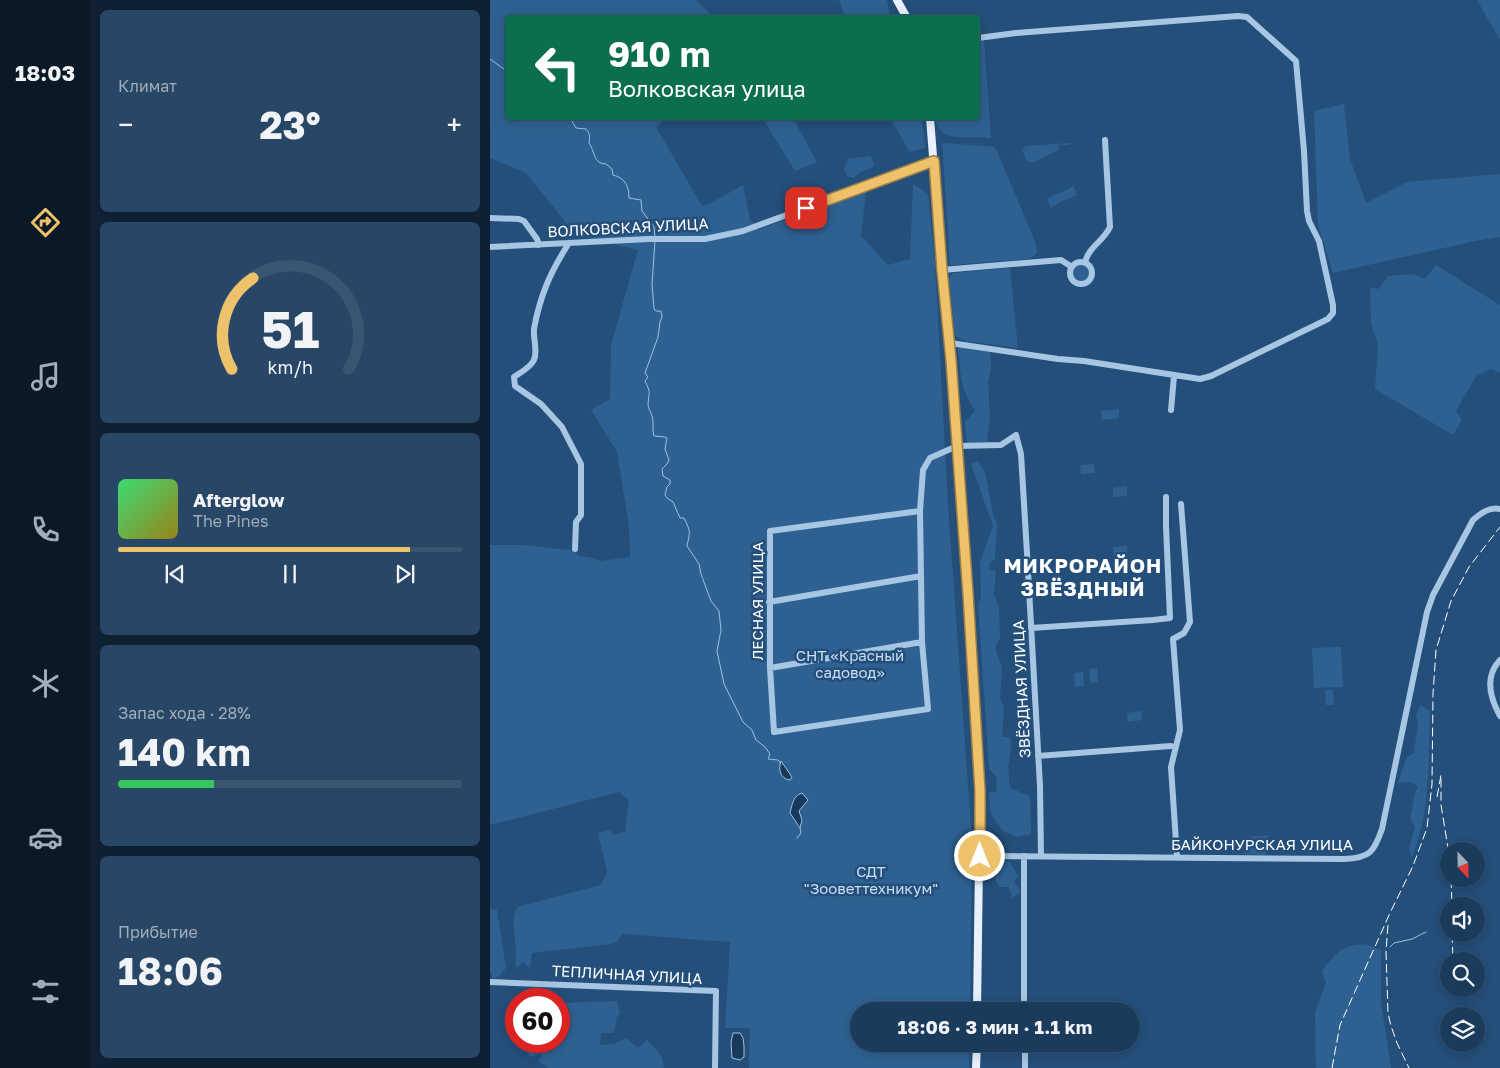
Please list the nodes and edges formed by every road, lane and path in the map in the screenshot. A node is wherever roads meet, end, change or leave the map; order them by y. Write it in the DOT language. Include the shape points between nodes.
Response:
graph roads {
  1 [pos="897,0"];
  2 [pos="905,15"];
  3 [pos="980,38"];
  4 [pos="930,120"];
  5 [pos="1105,140"];
  6 [pos="934,161"];
  7 [pos="490,218"];
  8 [pos="569,243"];
  9 [pos="538,245"];
  10 [pos="490,247"];
  11 [pos="1085,263"];
  12 [pos="1072,267"];
  13 [pos="942,270"];
  14 [pos="950,343"];
  15 [pos="1174,376"];
  16 [pos="1171,410"];
  17 [pos="957,446"];
  18 [pos="1166,497"];
  19 [pos="1181,504"];
  20 [pos="1500,509"];
  21 [pos="920,511"];
  22 [pos="575,549"];
  23 [pos="921,576"];
  24 [pos="769,602"];
  25 [pos="1031,628"];
  26 [pos="922,642"];
  27 [pos="1500,660"];
  28 [pos="770,668"];
  29 [pos="1500,716"];
  30 [pos="1172,746"];
  31 [pos="1038,756"];
  32 [pos="980,856"];
  33 [pos="1024,856"];
  34 [pos="1041,856"];
  35 [pos="1177,857"];
  36 [pos="490,982"];
  37 [pos="977,1002"];
  38 [pos="1024,1002"];
  39 [pos="977,1052"];
  40 [pos="1025,1052"];
  41 [pos="715,1068"];
  42 [pos="976,1068"];
  43 [pos="1025,1068"];
  1 -- 2 [label="main road"];
  3 -- 15 [label="street" via="1238,16 1247,17 1296,61 1307,211 1319,241 1333,312 1328,319 1211,376 1200,379"];
  4 -- 6 [label="main road"];
  5 -- 11 [label="street" via="1110,226 1106,237 1093,247"];
  6 -- 8 [label="street, ВОЛКОВСКАЯ УЛИЦА" via="743,231 705,239"];
  6 -- 13 [label="main road"];
  7 -- 9 [label="street" via="524,221 538,239"];
  8 -- 9 [label="street, ВОЛКОВСКАЯ УЛИЦА"];
  8 -- 22 [label="street" via="546,283 537,311 533,334 536,356 532,364 514,377 515,386 542,404 562,427 581,464 580,515 576,522"];
  9 -- 10 [label="street, ВОЛКОВСКАЯ УЛИЦА"];
  11 -- 12 [label="street" via="1076,263"];
  11 -- 12 [label="street" via="1090,266 1092,274 1086,283 1073,280"];
  12 -- 13 [label="street" via="1061,260"];
  13 -- 14 [label="main road"];
  14 -- 15 [label="street"];
  14 -- 17 [label="main road"];
  15 -- 16 [label="street"];
  17 -- 21 [label="street" via="930,458 923,470"];
  17 -- 25 [label="street, ЗВЁЗДНАЯ УЛИЦА" via="1001,445 1016,435 1021,454"];
  17 -- 32 [label="main road" via="980,791"];
  18 -- 25 [label="street" via="1170,618"];
  19 -- 35 [label="street" via="1190,622 1184,633 1173,639 1180,730 1171,767"];
  20 -- 35 [label="street, БАЙКОНУРСКАЯ УЛИЦА" via="1487,510 1472,520 1433,595 1376,847 1358,859"];
  21 -- 23 [label="street"];
  21 -- 24 [label="street, ЛЕСНАЯ УЛИЦА" via="770,531"];
  23 -- 24 [label="street"];
  23 -- 26 [label="street"];
  24 -- 28 [label="street, ЛЕСНАЯ УЛИЦА"];
  25 -- 31 [label="street, ЗВЁЗДНАЯ УЛИЦА"];
  26 -- 28 [label="street"];
  26 -- 28 [label="street, ЛЕСНАЯ УЛИЦА" via="928,708 774,732"];
  27 -- 29 [label="street" via="1490,683 1491,697"];
  30 -- 31 [label="street"];
  31 -- 34 [label="street, ЗВЁЗДНАЯ УЛИЦА"];
  32 -- 33 [label="street, БАЙКОНУРСКАЯ УЛИЦА"];
  32 -- 37 [label="main road"];
  33 -- 34 [label="street, БАЙКОНУРСКАЯ УЛИЦА"];
  33 -- 38 [label="street"];
  34 -- 35 [label="street, БАЙКОНУРСКАЯ УЛИЦА"];
  36 -- 41 [label="street, ТЕПЛИЧНАЯ УЛИЦА" via="716,991"];
  39 -- 42 [label="main road"];
  40 -- 43 [label="street"];
}
